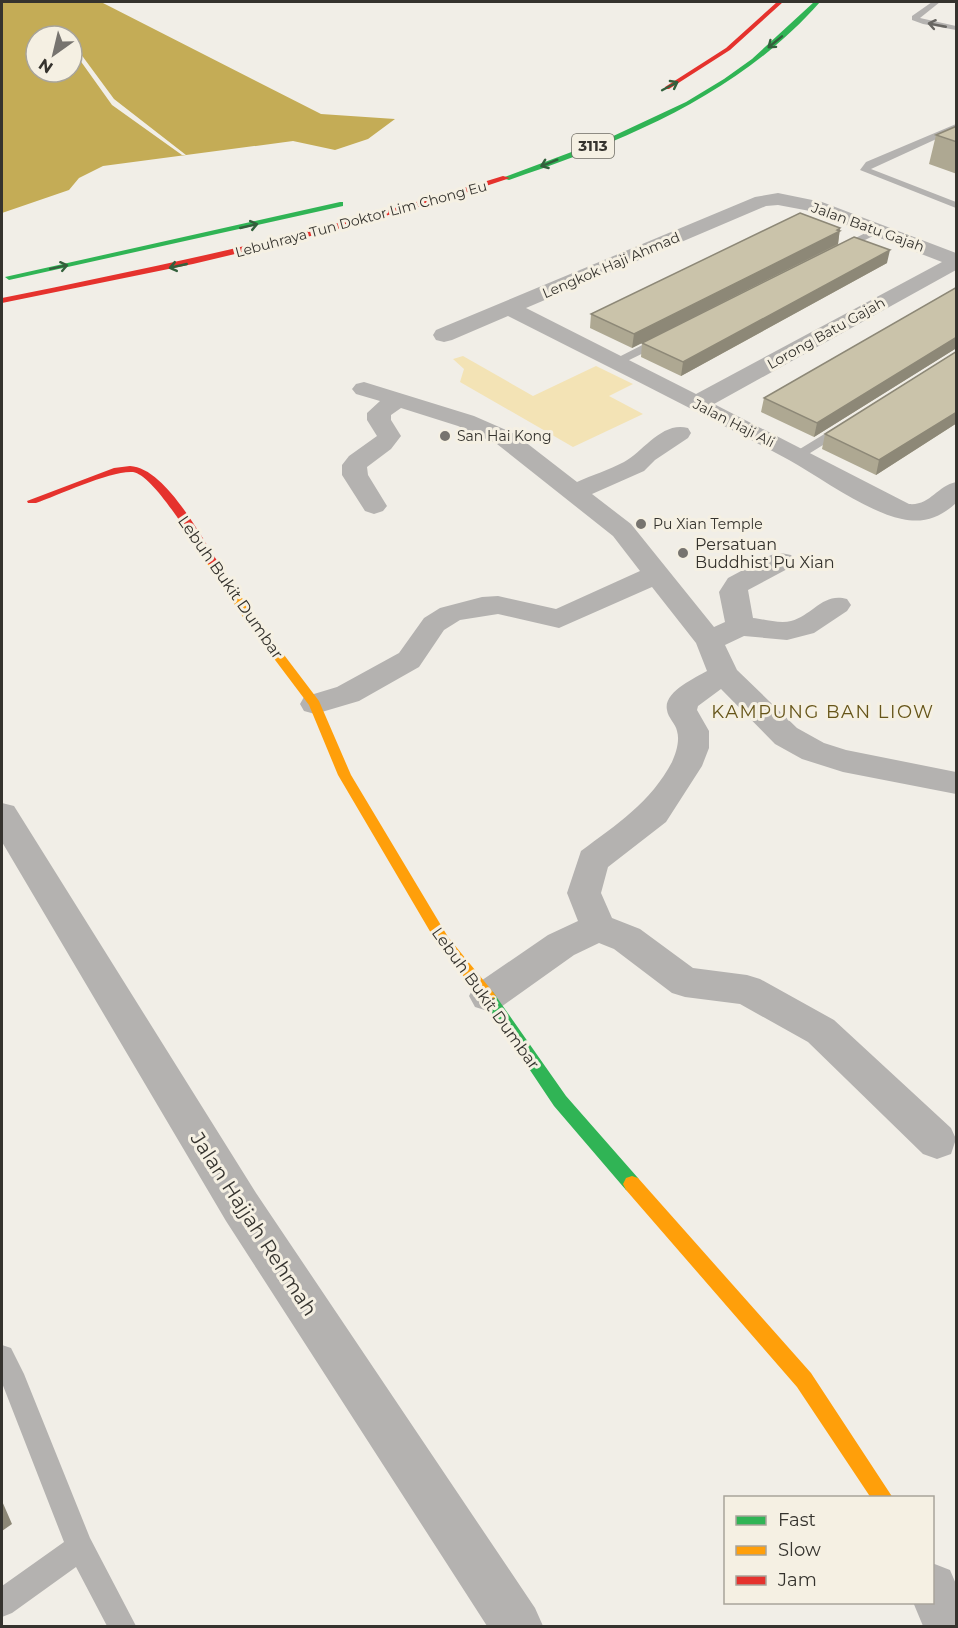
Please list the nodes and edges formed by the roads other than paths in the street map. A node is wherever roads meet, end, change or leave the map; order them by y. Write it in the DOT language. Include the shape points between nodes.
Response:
graph roads {
  1 [pos="780,2"];
  2 [pos="817,2"];
  3 [pos="936,2"];
  4 [pos="957,28"];
  5 [pos="653,95"];
  6 [pos="957,127"];
  7 [pos="778,199"];
  8 [pos="352,202"];
  9 [pos="957,205"];
  10 [pos="877,230"];
  11 [pos="825,256"];
  12 [pos="957,261"];
  13 [pos="2,279"];
  14 [pos="4,301"];
  15 [pos="509,308"];
  16 [pos="678,330"];
  17 [pos="444,335"];
  18 [pos="615,362"];
  19 [pos="364,389"];
  20 [pos="397,400"];
  21 [pos="696,404"];
  22 [pos="857,418"];
  23 [pos="679,433"];
  24 [pos="797,455"];
  25 [pos="957,490"];
  26 [pos="573,493"];
  27 [pos="32,501"];
  28 [pos="374,506"];
  29 [pos="781,561"];
  30 [pos="657,574"];
  31 [pos="837,605"];
  32 [pos="740,627"];
  33 [pos="709,641"];
  34 [pos="724,675"];
  35 [pos="315,704"];
  36 [pos="957,783"];
  37 [pos="2,815"];
  38 [pos="598,927"];
  39 [pos="488,996"];
  40 [pos="938,1141"];
  41 [pos="2,1357"];
  42 [pos="882,1496"];
  43 [pos="80,1547"];
  44 [pos="934,1590"];
  45 [pos="2,1603"];
  46 [pos="122,1626"];
  47 [pos="517,1626"];
  48 [pos="949,1626"];
  5 -- 1 [label="main road, one-way" via="727,50"];
  2 -- 14 [label="main road, Lebuhraya Tun Doktor Lim Chong Eu / 3113, one-way" via="726,81 658,117 540,167 470,191 283,242"];
  4 -- 3 [label="lane, one-way" via="915,18"];
  6 -- 9 [label="lane" via="869,164 865,170"];
  7 -- 10 [label="street, Jalan Batu Gajah" via="815,206"];
  7 -- 15 [label="street, Lengkok Haji Ahmad" via="748,206"];
  13 -- 8 [label="main road, Lebuhraya Tun Doktor Lim Chong Eu, one-way"];
  10 -- 11 [label="lane"];
  10 -- 12 [label="street, Jalan Batu Gajah"];
  12 -- 21 [label="street, Lorong Batu Gajah"];
  15 -- 17 [label="street, Lengkok Haji Ahmad"];
  15 -- 18 [label="street, Jalan Haji Ali"];
  16 -- 18 [label="lane"];
  18 -- 21 [label="street, Jalan Haji Ali"];
  19 -- 20 [label="street"];
  20 -- 26 [label="street" via="466,421 506,439"];
  20 -- 28 [label="street" via="379,413 388,436 386,441 354,465 355,475"];
  21 -- 24 [label="street, Jalan Haji Ali"];
  22 -- 24 [label="lane"];
  23 -- 26 [label="street" via="635,466"];
  24 -- 25 [label="street, Jalan Haji Ali" via="905,513 924,513"];
  26 -- 30 [label="street" via="622,530"];
  27 -- 35 [label="main road, Lebuh Bukit Dumbar" via="118,470 143,472 175,507 249,617"];
  29 -- 32 [label="street" via="738,584 733,592"];
  30 -- 33 [label="street"];
  30 -- 35 [label="street" via="559,619 498,605 450,614 434,624 409,660 348,694"];
  31 -- 32 [label="street" via="804,627 787,631"];
  32 -- 33 [label="street"];
  33 -- 34 [label="street"];
  34 -- 36 [label="street" via="786,736 813,751 843,761"];
  34 -- 38 [label="street" via="683,702 682,710 693,731 693,748 686,766 654,813 593,860 584,893"];
  35 -- 39 [label="main road, Lebuh Bukit Dumbar" via="345,775 442,941"];
  37 -- 47 [label="street, Jalan Hajjah Rehmah" via="241,1207"];
  38 -- 39 [label="street" via="561,945"];
  38 -- 40 [label="street" via="627,939 685,982 747,990 821,1031"];
  39 -- 42 [label="main road, Lebuh Bukit Dumbar" via="560,1101 804,1380"];
  41 -- 43 [label="lane"];
  43 -- 45 [label="lane"];
  43 -- 46 [label="lane"];
  44 -- 48 [label="street"];
}
